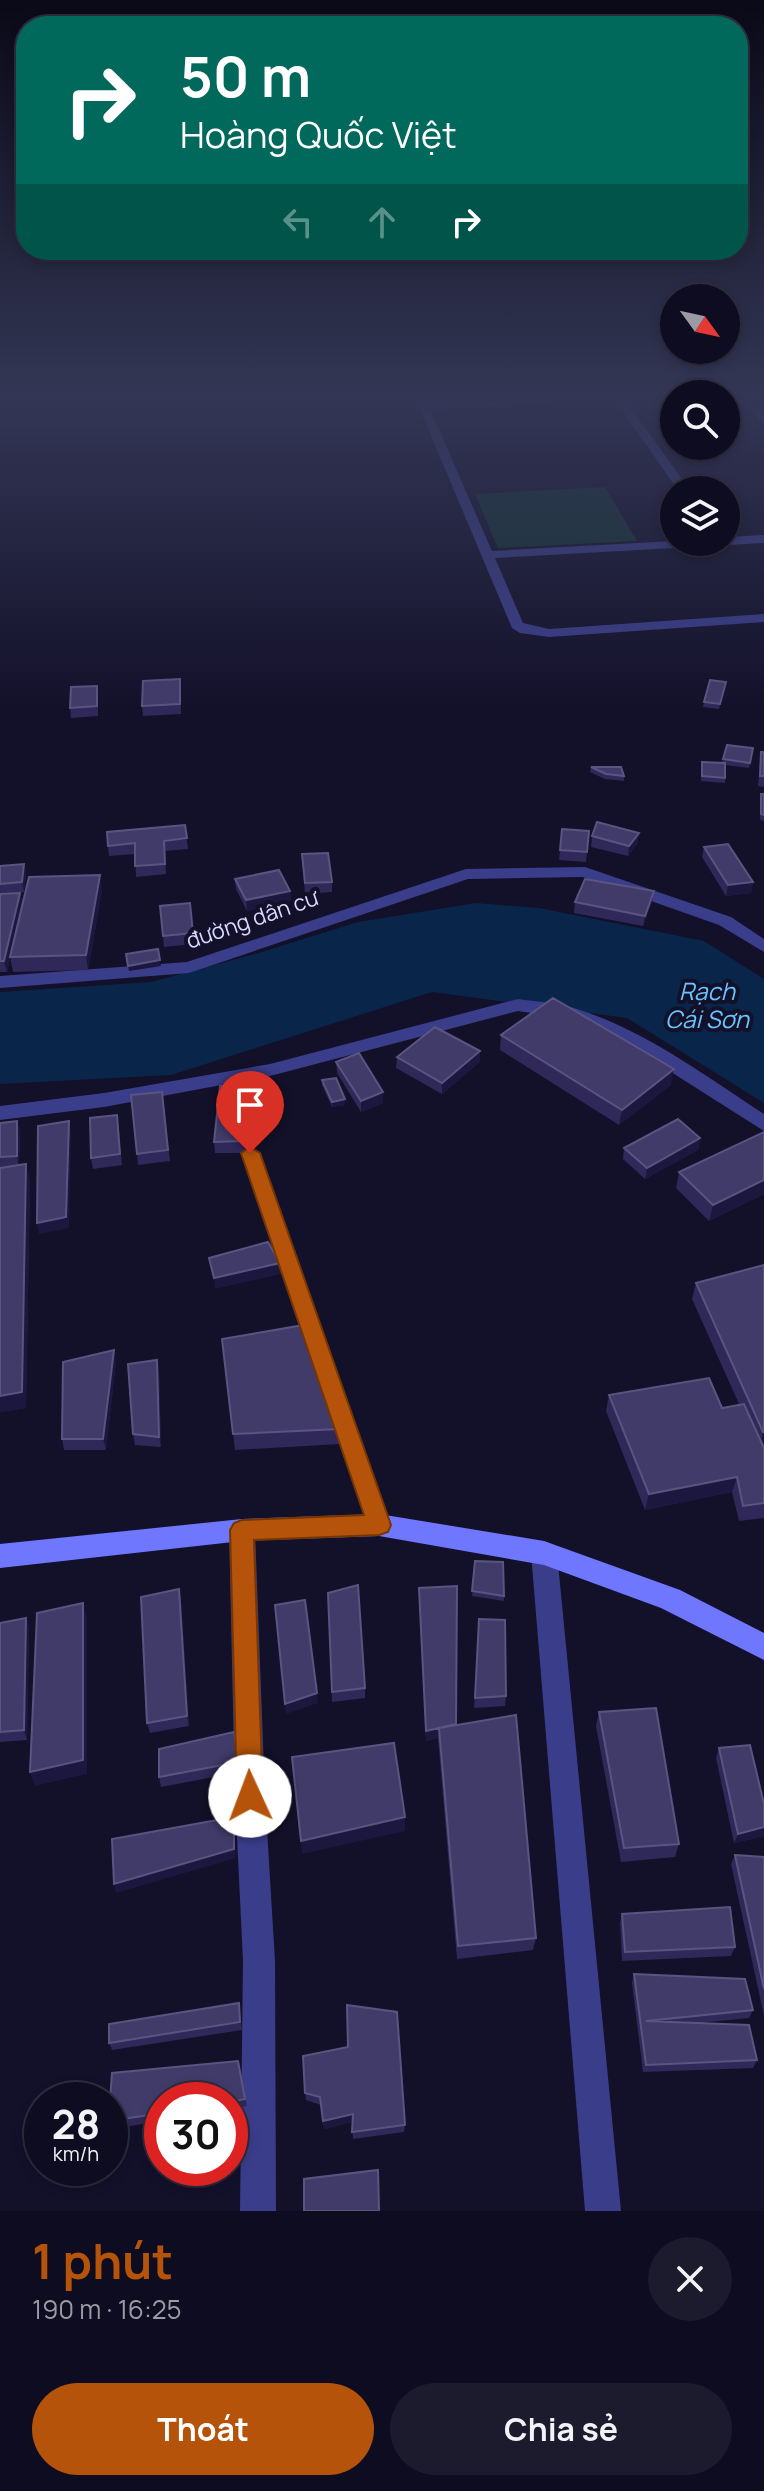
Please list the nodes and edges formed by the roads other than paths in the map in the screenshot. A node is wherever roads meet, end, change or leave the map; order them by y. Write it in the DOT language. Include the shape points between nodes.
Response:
graph roads {
  1 [pos="465,503"];
  2 [pos="764,539"];
  3 [pos="740,540"];
  4 [pos="660,545"];
  5 [pos="486,555"];
  6 [pos="764,618"];
  7 [pos="764,947"];
  8 [pos="0,982"];
  9 [pos="0,1113"];
  10 [pos="764,1124"];
  11 [pos="250,1153"];
  12 [pos="379,1525"];
  13 [pos="242,1530"];
  14 [pos="544,1553"];
  15 [pos="0,1556"];
  16 [pos="764,1647"];
  17 [pos="258,2211"];
  18 [pos="603,2211"];
  1 -- 5 [label="street"];
  2 -- 3 [label="street"];
  4 -- 5 [label="street"];
  5 -- 6 [label="street" via="514,620 525,630 549,633"];
  7 -- 8 [label="street, đường dân cư" via="725,921 585,872 466,874 189,967"];
  9 -- 10 [label="street" via="270,1070 518,1005 568,1012 608,1027"];
  11 -- 12 [label="lane"];
  12 -- 13 [label="street"];
  12 -- 14 [label="street"];
  13 -- 15 [label="street"];
  13 -- 17 [label="street" via="259,1961"];
  14 -- 16 [label="street" via="670,1599"];
  14 -- 18 [label="street"];
}
